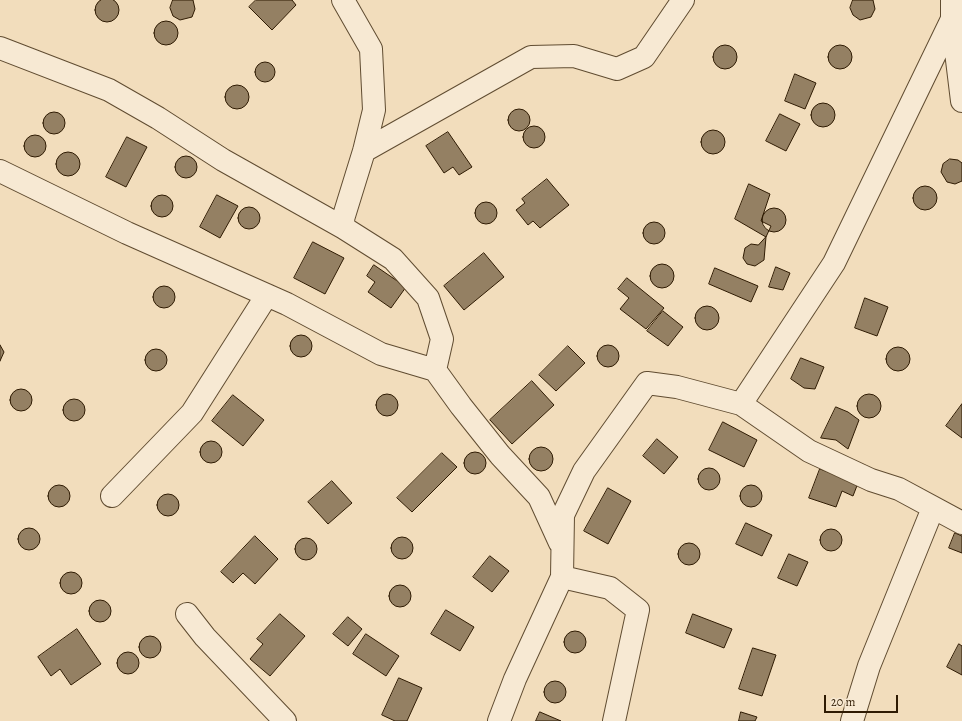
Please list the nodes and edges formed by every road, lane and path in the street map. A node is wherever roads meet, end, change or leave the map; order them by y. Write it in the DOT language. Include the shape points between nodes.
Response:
graph roads {
  1 [pos="342,0"];
  2 [pos="683,0"];
  3 [pos="952,9"];
  4 [pos="0,48"];
  5 [pos="962,101"];
  6 [pos="364,151"];
  7 [pos="0,171"];
  8 [pos="344,228"];
  9 [pos="267,295"];
  10 [pos="435,370"];
  11 [pos="741,404"];
  12 [pos="112,496"];
  13 [pos="933,508"];
  14 [pos="962,524"];
  15 [pos="561,546"];
  16 [pos="562,577"];
  17 [pos="186,614"];
  18 [pos="285,721"];
  19 [pos="498,721"];
  20 [pos="614,721"];
  21 [pos="852,721"];
  1 -- 6 [label="street" via="371,49 374,110"];
  2 -- 6 [label="street" via="644,57 617,69 574,56 531,57"];
  3 -- 5 [label="street"];
  3 -- 11 [label="street" via="834,263"];
  4 -- 8 [label="street" via="109,90 223,160"];
  6 -- 8 [label="street" via="343,219"];
  7 -- 9 [label="street" via="127,233"];
  8 -- 10 [label="street" via="393,259 428,298 442,339"];
  9 -- 10 [label="street" via="381,354"];
  9 -- 12 [label="street" via="192,413"];
  10 -- 15 [label="street" via="500,454 539,498"];
  11 -- 13 [label="street" via="809,451 871,480 899,489"];
  11 -- 15 [label="street" via="677,387 647,383 584,471 563,515"];
  13 -- 14 [label="street"];
  13 -- 21 [label="street" via="869,666"];
  15 -- 16 [label="street"];
  16 -- 19 [label="street"];
  16 -- 20 [label="street" via="610,588 638,610"];
  17 -- 18 [label="street" via="204,637"];
}
